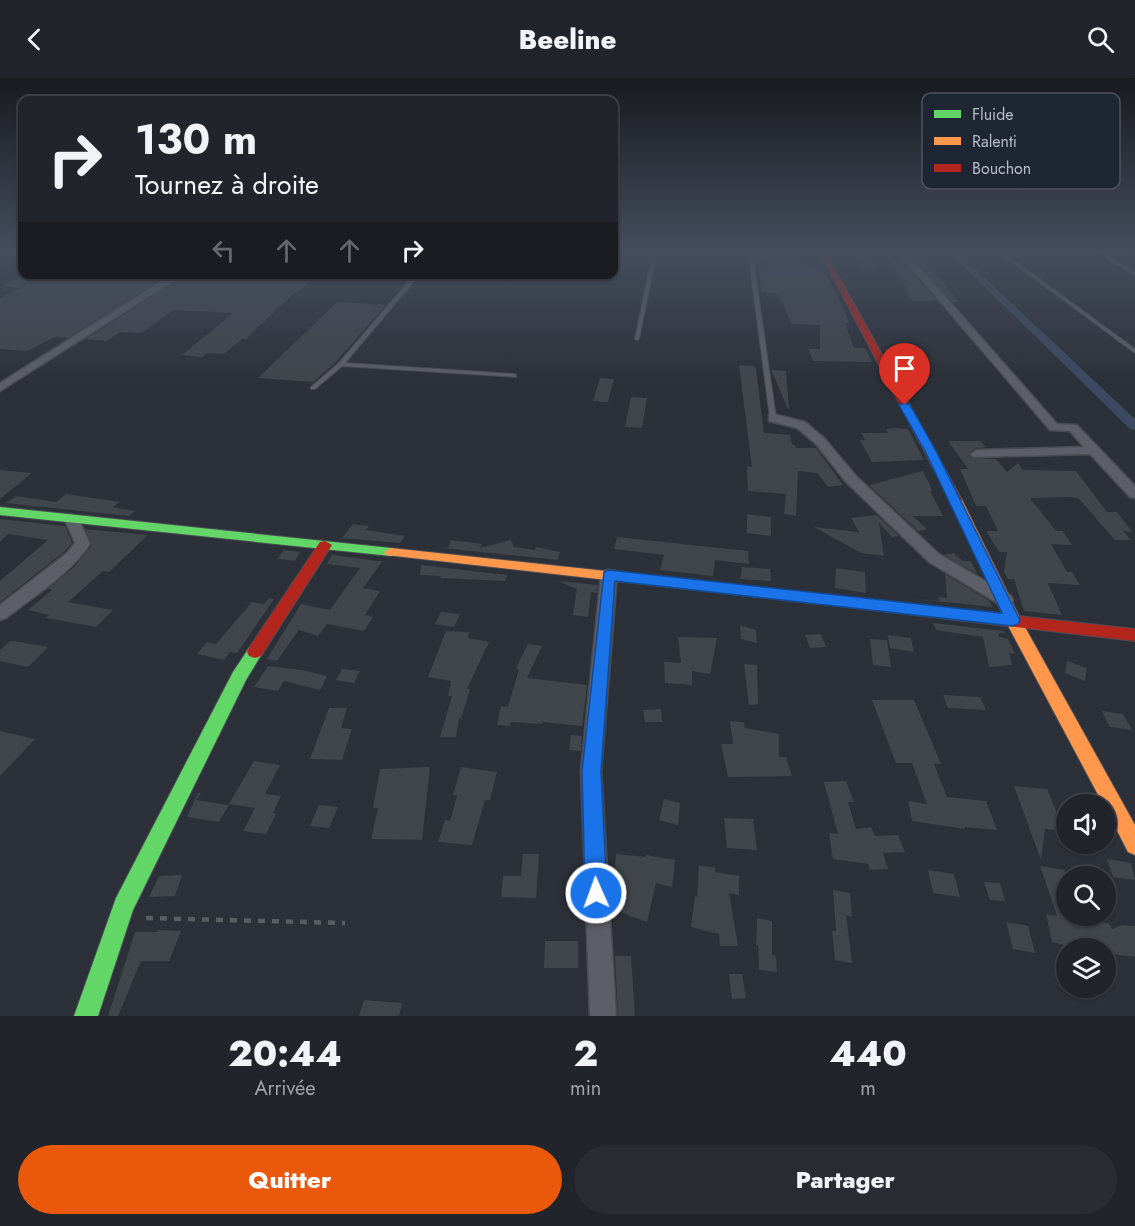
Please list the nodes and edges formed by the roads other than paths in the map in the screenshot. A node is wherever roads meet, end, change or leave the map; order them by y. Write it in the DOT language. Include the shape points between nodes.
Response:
graph roads {
  1 [pos="147,295"];
  2 [pos="400,295"];
  3 [pos="646,295"];
  4 [pos="756,295"];
  5 [pos="845,295"];
  6 [pos="939,295"];
  7 [pos="1059,295"];
  8 [pos="637,339"];
  9 [pos="1135,351"];
  10 [pos="341,364"];
  11 [pos="514,376"];
  12 [pos="0,388"];
  13 [pos="314,388"];
  14 [pos="773,417"];
  15 [pos="1094,450"];
  16 [pos="977,454"];
  17 [pos="1135,494"];
  18 [pos="0,511"];
  19 [pos="70,518"];
  20 [pos="325,545"];
  21 [pos="609,575"];
  22 [pos="1005,600"];
  23 [pos="0,614"];
  24 [pos="1012,620"];
  25 [pos="1135,635"];
  26 [pos="1135,845"];
  27 [pos="86,1016"];
  28 [pos="603,1016"];
  1 -- 12 [label="street"];
  2 -- 10 [label="lane"];
  3 -- 8 [label="lane"];
  4 -- 14 [label="lane"];
  5 -- 22 [label="street" via="931,451"];
  6 -- 15 [label="street" via="1054,427 1073,428"];
  7 -- 9 [label="lane"];
  10 -- 11 [label="lane"];
  10 -- 13 [label="lane"];
  14 -- 22 [label="street" via="801,425 934,558"];
  15 -- 16 [label="street"];
  15 -- 17 [label="street"];
  18 -- 19 [label="street"];
  19 -- 20 [label="street"];
  19 -- 23 [label="street" via="82,544"];
  20 -- 21 [label="street"];
  20 -- 27 [label="street" via="238,677 120,917"];
  21 -- 24 [label="street"];
  21 -- 28 [label="street" via="591,771"];
  22 -- 24 [label="street"];
  24 -- 25 [label="street"];
  24 -- 26 [label="street"];
}
